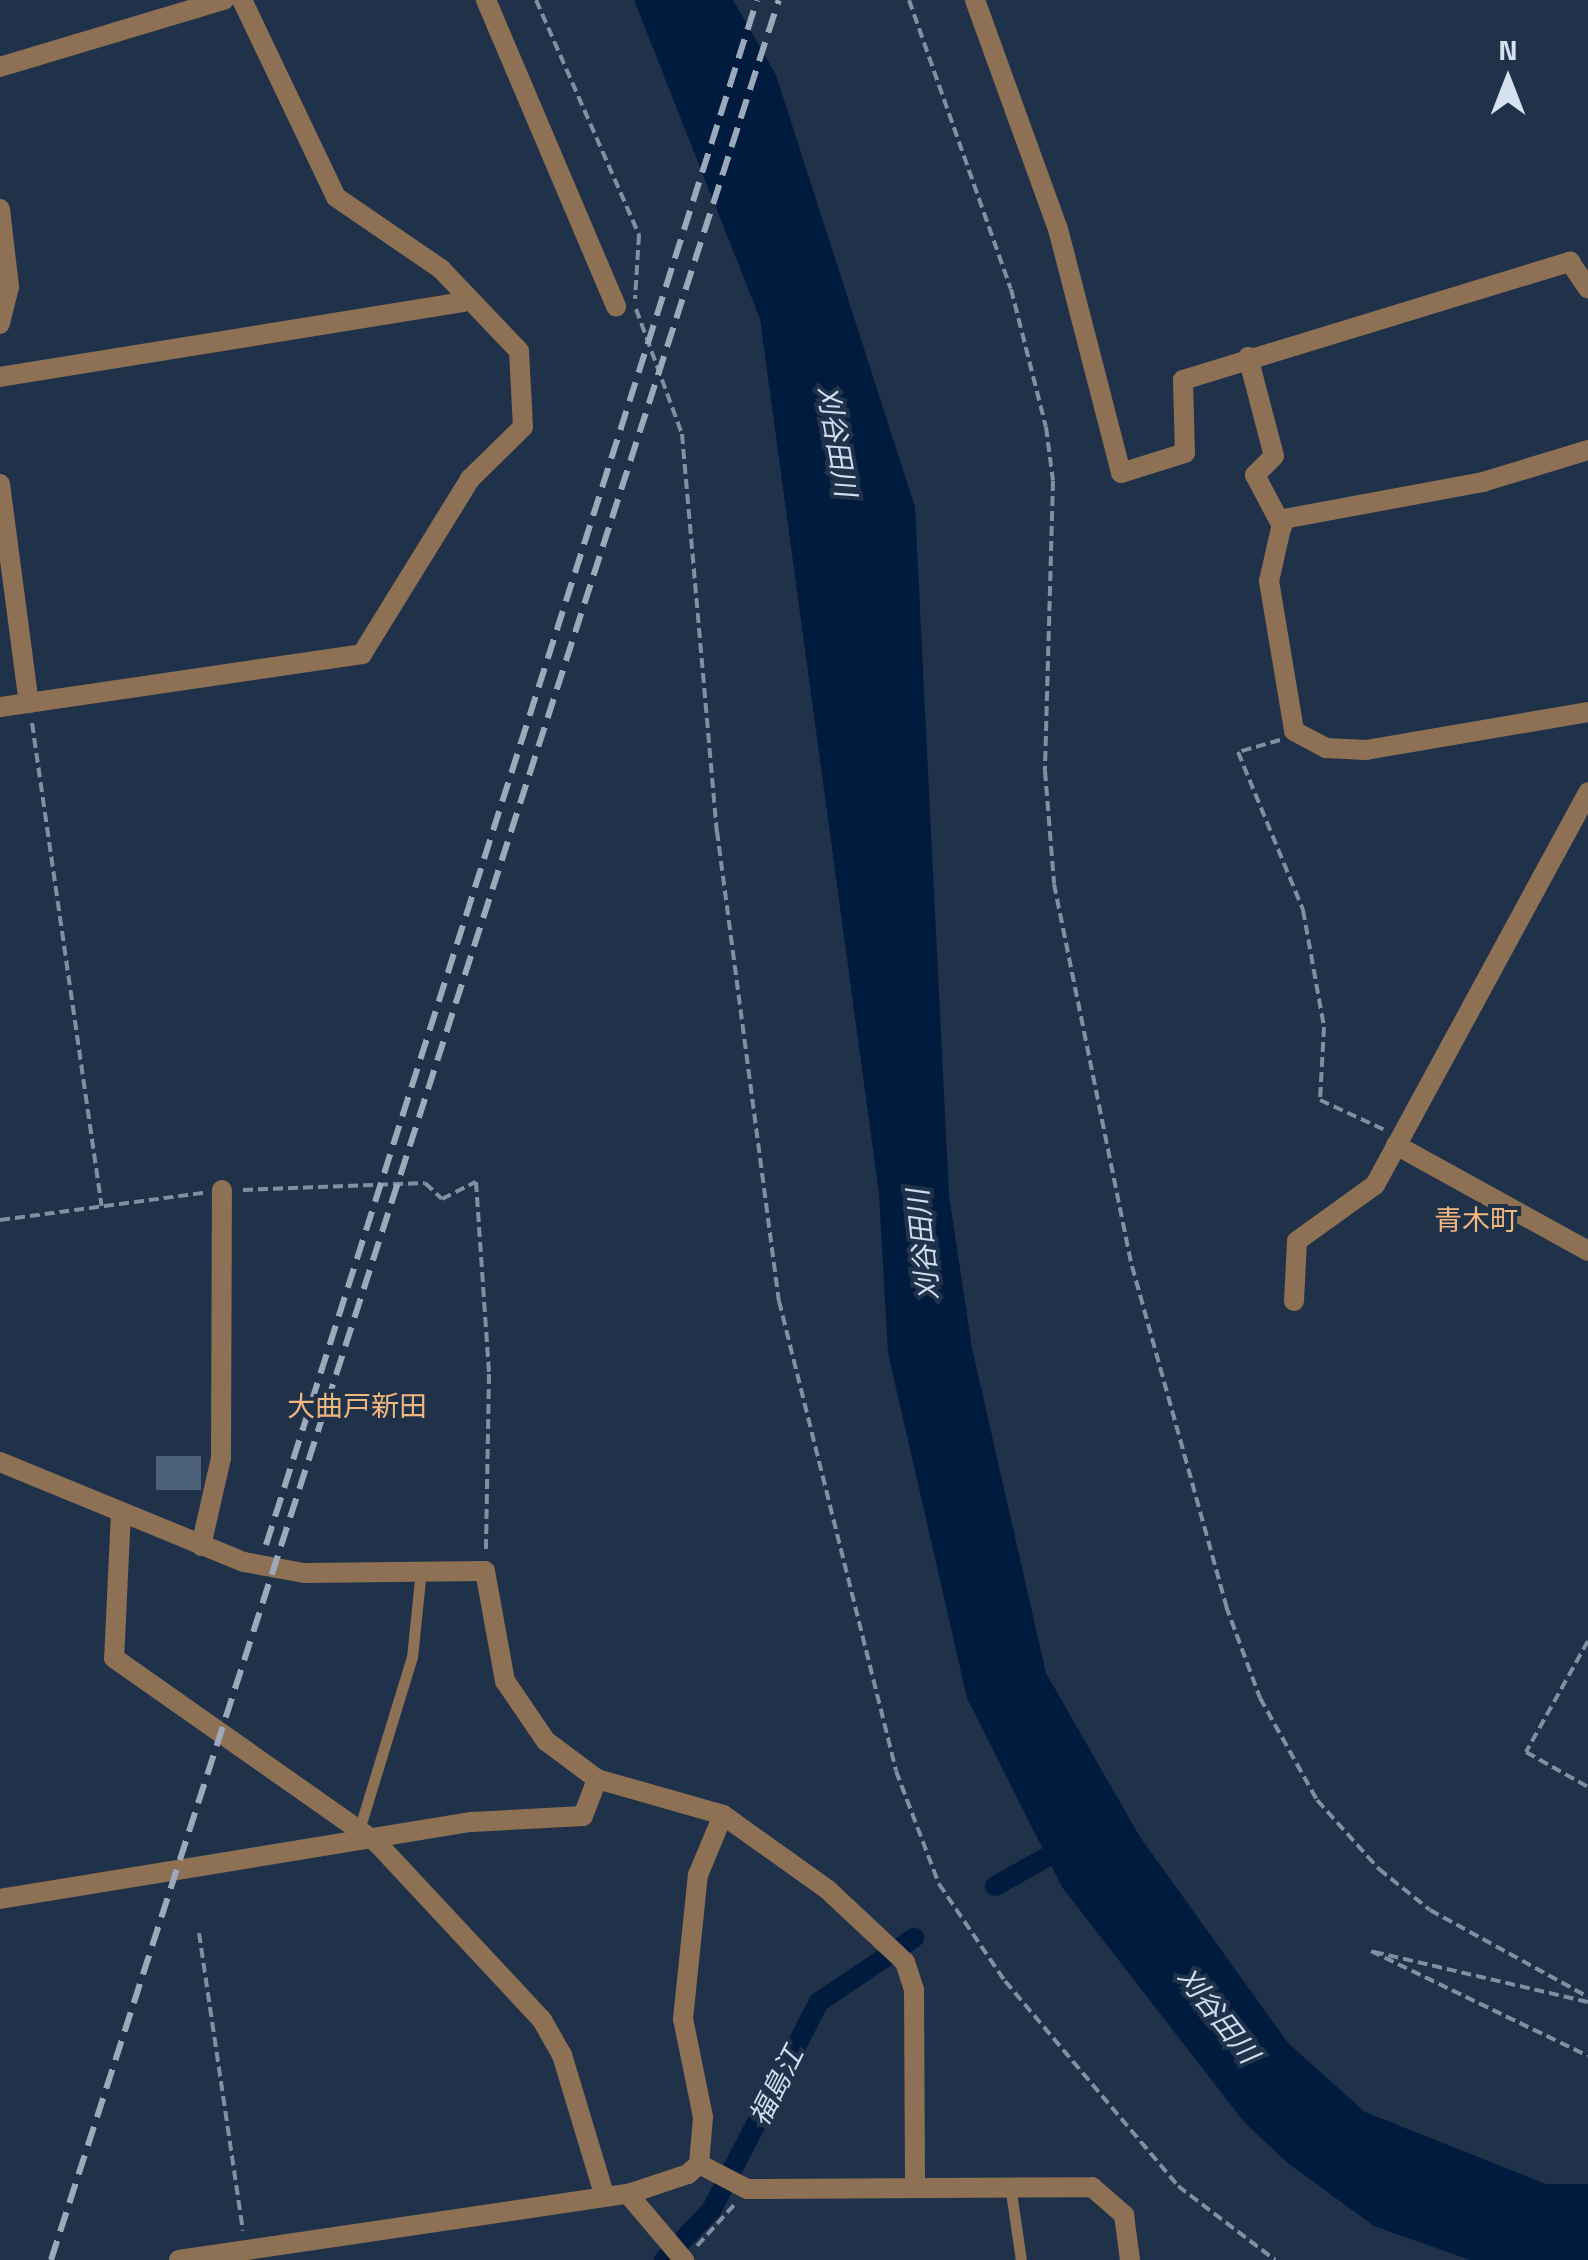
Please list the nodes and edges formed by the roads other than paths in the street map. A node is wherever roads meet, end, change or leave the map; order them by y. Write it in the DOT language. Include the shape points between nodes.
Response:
graph roads {
  1 [pos="224,0"];
  2 [pos="242,0"];
  3 [pos="486,0"];
  4 [pos="975,0"];
  5 [pos="0,67"];
  6 [pos="0,210"];
  7 [pos="1588,289"];
  8 [pos="464,302"];
  9 [pos="616,307"];
  10 [pos="0,324"];
  11 [pos="1248,357"];
  12 [pos="0,377"];
  13 [pos="1588,450"];
  14 [pos="0,484"];
  15 [pos="1282,526"];
  16 [pos="29,703"];
  17 [pos="0,707"];
  18 [pos="1588,712"];
  19 [pos="1588,792"];
  20 [pos="1396,1146"];
  21 [pos="222,1190"];
  22 [pos="1588,1251"];
  23 [pos="1294,1301"];
  24 [pos="0,1462"];
  25 [pos="121,1512"];
  26 [pos="201,1546"];
  27 [pos="421,1570"];
  28 [pos="597,1780"];
  29 [pos="722,1816"];
  30 [pos="359,1830"];
  31 [pos="377,1843"];
  32 [pos="0,1898"];
  33 [pos="706,2168"];
  34 [pos="915,2183"];
  35 [pos="1010,2185"];
  36 [pos="628,2194"];
  37 [pos="605,2198"];
  38 [pos="683,2259"];
  39 [pos="179,2260"];
  40 [pos="1021,2260"];
  41 [pos="1130,2260"];
  1 -- 5 [label="street"];
  2 -- 8 [label="street" via="336,197 441,269"];
  3 -- 9 [label="street"];
  4 -- 11 [label="street" via="1058,229 1121,474 1185,452 1183,380"];
  6 -- 10 [label="street" via="9,287"];
  7 -- 11 [label="street" via="1570,262"];
  8 -- 12 [label="street"];
  8 -- 16 [label="street" via="519,352 523,426 470,480 372,648"];
  11 -- 15 [label="street" via="1274,456 1255,475"];
  13 -- 15 [label="street"];
  14 -- 16 [label="street"];
  15 -- 18 [label="street" via="1269,581 1294,731 1326,748 1366,750"];
  16 -- 17 [label="street"];
  19 -- 20 [label="street"];
  20 -- 22 [label="street"];
  20 -- 23 [label="street" via="1358,1203 1298,1241"];
  21 -- 26 [label="street" via="221,1458"];
  24 -- 25 [label="street"];
  25 -- 26 [label="street"];
  25 -- 30 [label="street" via="114,1658"];
  26 -- 27 [label="street" via="304,1573"];
  27 -- 28 [label="street" via="485,1572 504,1681 546,1741"];
  27 -- 30 [label="lane" via="412,1658"];
  28 -- 29 [label="street"];
  28 -- 31 [label="street" via="583,1816 472,1822"];
  29 -- 33 [label="street" via="698,1875 684,2020"];
  29 -- 34 [label="street" via="884,1935 905,1962 914,1989"];
  30 -- 31 [label="street"];
  31 -- 32 [label="street"];
  31 -- 37 [label="street" via="549,2030"];
  33 -- 34 [label="street" via="743,2187"];
  33 -- 36 [label="street" via="671,2185"];
  34 -- 35 [label="street"];
  35 -- 40 [label="lane"];
  35 -- 41 [label="street" via="1104,2191 1124,2214"];
  36 -- 37 [label="street"];
  36 -- 38 [label="street"];
  37 -- 39 [label="street"];
}
